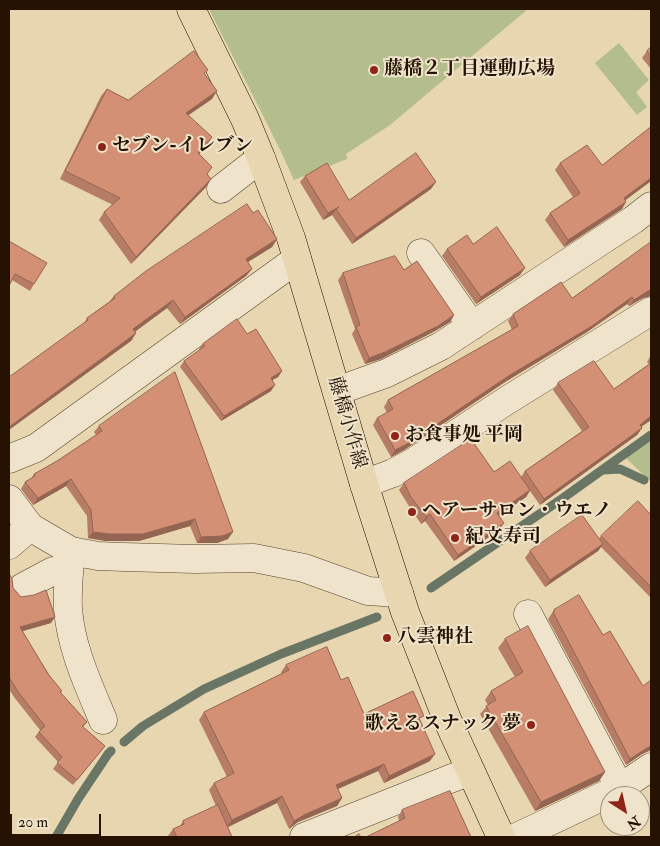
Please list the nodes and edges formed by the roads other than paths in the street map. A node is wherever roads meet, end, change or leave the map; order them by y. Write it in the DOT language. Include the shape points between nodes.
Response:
graph roads {
  1 [pos="191,9"];
  2 [pos="261,158"];
  3 [pos="221,189"];
  4 [pos="651,206"];
  5 [pos="421,253"];
  6 [pos="297,259"];
  7 [pos="651,311"];
  8 [pos="472,326"];
  9 [pos="337,391"];
  10 [pos="9,459"];
  11 [pos="364,484"];
  12 [pos="9,499"];
  13 [pos="30,527"];
  14 [pos="9,545"];
  15 [pos="70,561"];
  16 [pos="23,587"];
  17 [pos="399,593"];
  18 [pos="528,614"];
  19 [pos="103,720"];
  20 [pos="651,767"];
  21 [pos="470,771"];
  22 [pos="619,786"];
  23 [pos="623,786"];
  24 [pos="600,798"];
  25 [pos="304,837"];
  26 [pos="501,837"];
  27 [pos="517,837"];
  1 -- 2 [label="main road, 藤橋小作線"];
  2 -- 3 [label="street"];
  2 -- 6 [label="main road, 藤橋小作線"];
  4 -- 8 [label="street"];
  5 -- 8 [label="street"];
  6 -- 9 [label="main road, 藤橋小作線"];
  6 -- 10 [label="street" via="36,448"];
  7 -- 11 [label="street" via="412,463"];
  8 -- 9 [label="street" via="387,374"];
  9 -- 11 [label="main road, 藤橋小作線"];
  11 -- 17 [label="main road, 藤橋小作線"];
  12 -- 13 [label="street"];
  13 -- 14 [label="street"];
  13 -- 15 [label="street"];
  15 -- 16 [label="street"];
  15 -- 17 [label="street" via="98,556 254,558 304,568 368,591"];
  15 -- 19 [label="street" via="68,610 72,638"];
  17 -- 21 [label="main road, 藤橋小作線" via="421,655"];
  18 -- 22 [label="street"];
  20 -- 23 [label="street"];
  21 -- 25 [label="street"];
  21 -- 26 [label="main road, 藤橋小作線"];
  24 -- 27 [label="street"];
}
